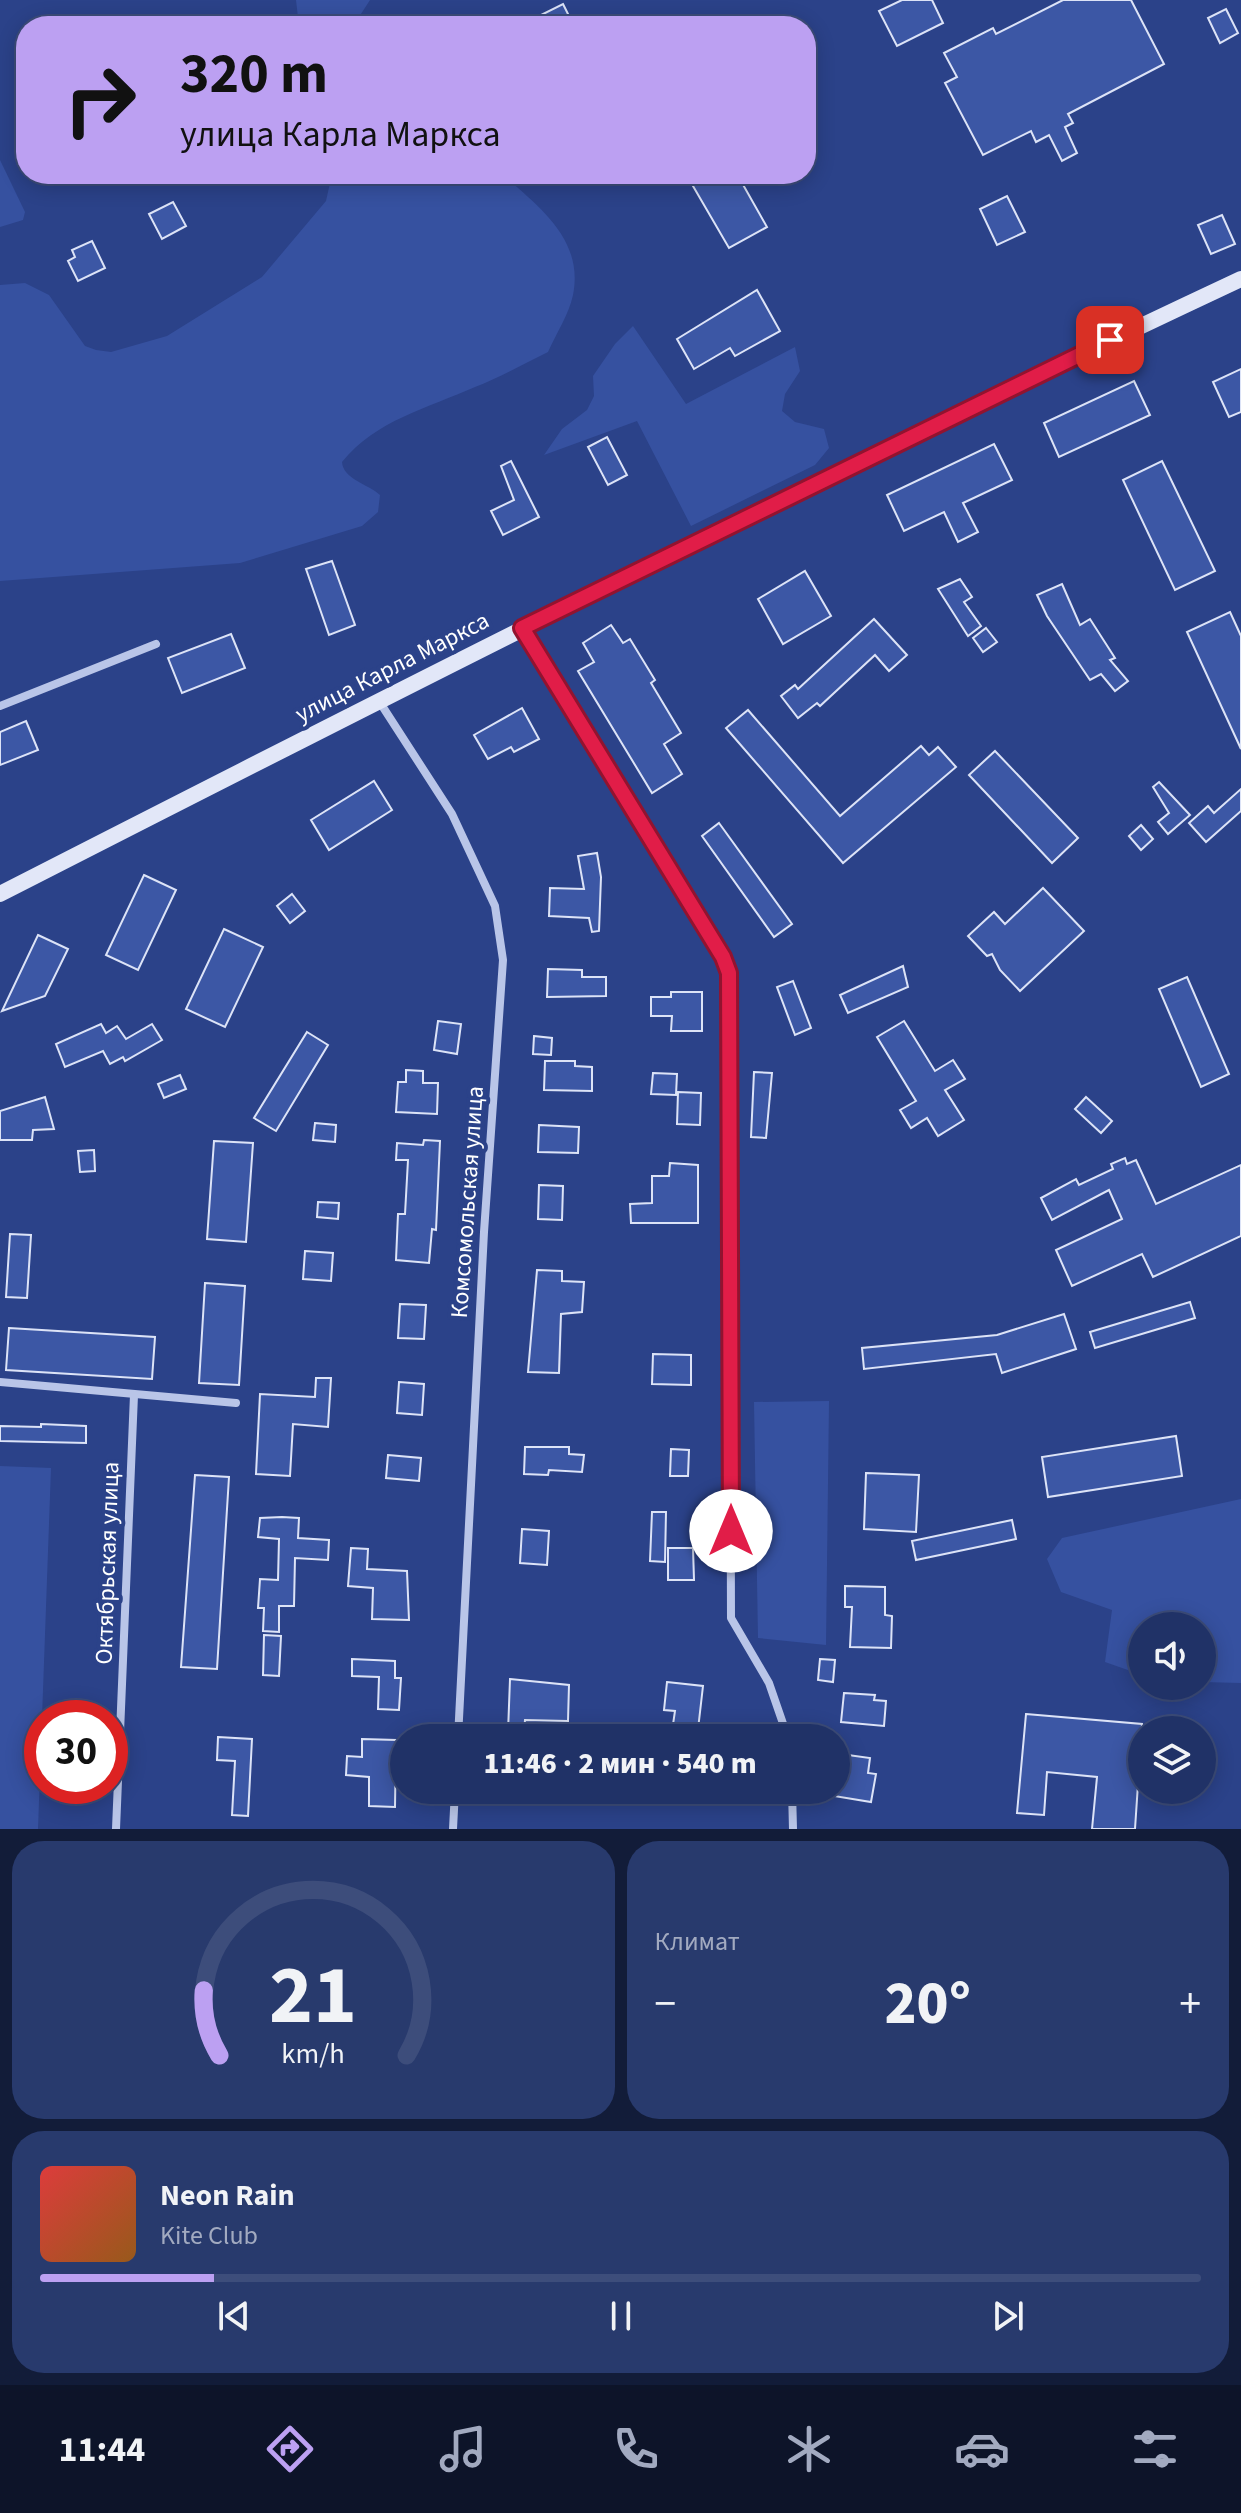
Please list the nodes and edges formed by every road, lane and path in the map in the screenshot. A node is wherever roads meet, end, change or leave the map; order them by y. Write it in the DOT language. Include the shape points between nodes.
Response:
graph roads {
  1 [pos="1241,279"];
  2 [pos="522,628"];
  3 [pos="156,644"];
  4 [pos="379,701"];
  5 [pos="0,706"];
  6 [pos="0,894"];
  7 [pos="0,1382"];
  8 [pos="134,1395"];
  9 [pos="236,1403"];
  10 [pos="459,1724"];
  11 [pos="783,1724"];
  12 [pos="454,1804"];
  13 [pos="792,1804"];
  14 [pos="116,1829"];
  15 [pos="453,1829"];
  16 [pos="793,1829"];
  1 -- 2 [label="street, улица Карла Маркса"];
  2 -- 4 [label="street, улица Карла Маркса"];
  2 -- 11 [label="street" via="729,973 731,1618 769,1683"];
  3 -- 5 [label="street"];
  4 -- 6 [label="street, улица Карла Маркса"];
  4 -- 10 [label="street, Комсомольская улица" via="452,814 495,906 503,960"];
  7 -- 8 [label="street"];
  8 -- 9 [label="street"];
  8 -- 14 [label="street, Октябрьская улица"];
  12 -- 15 [label="street"];
  13 -- 16 [label="street"];
}
